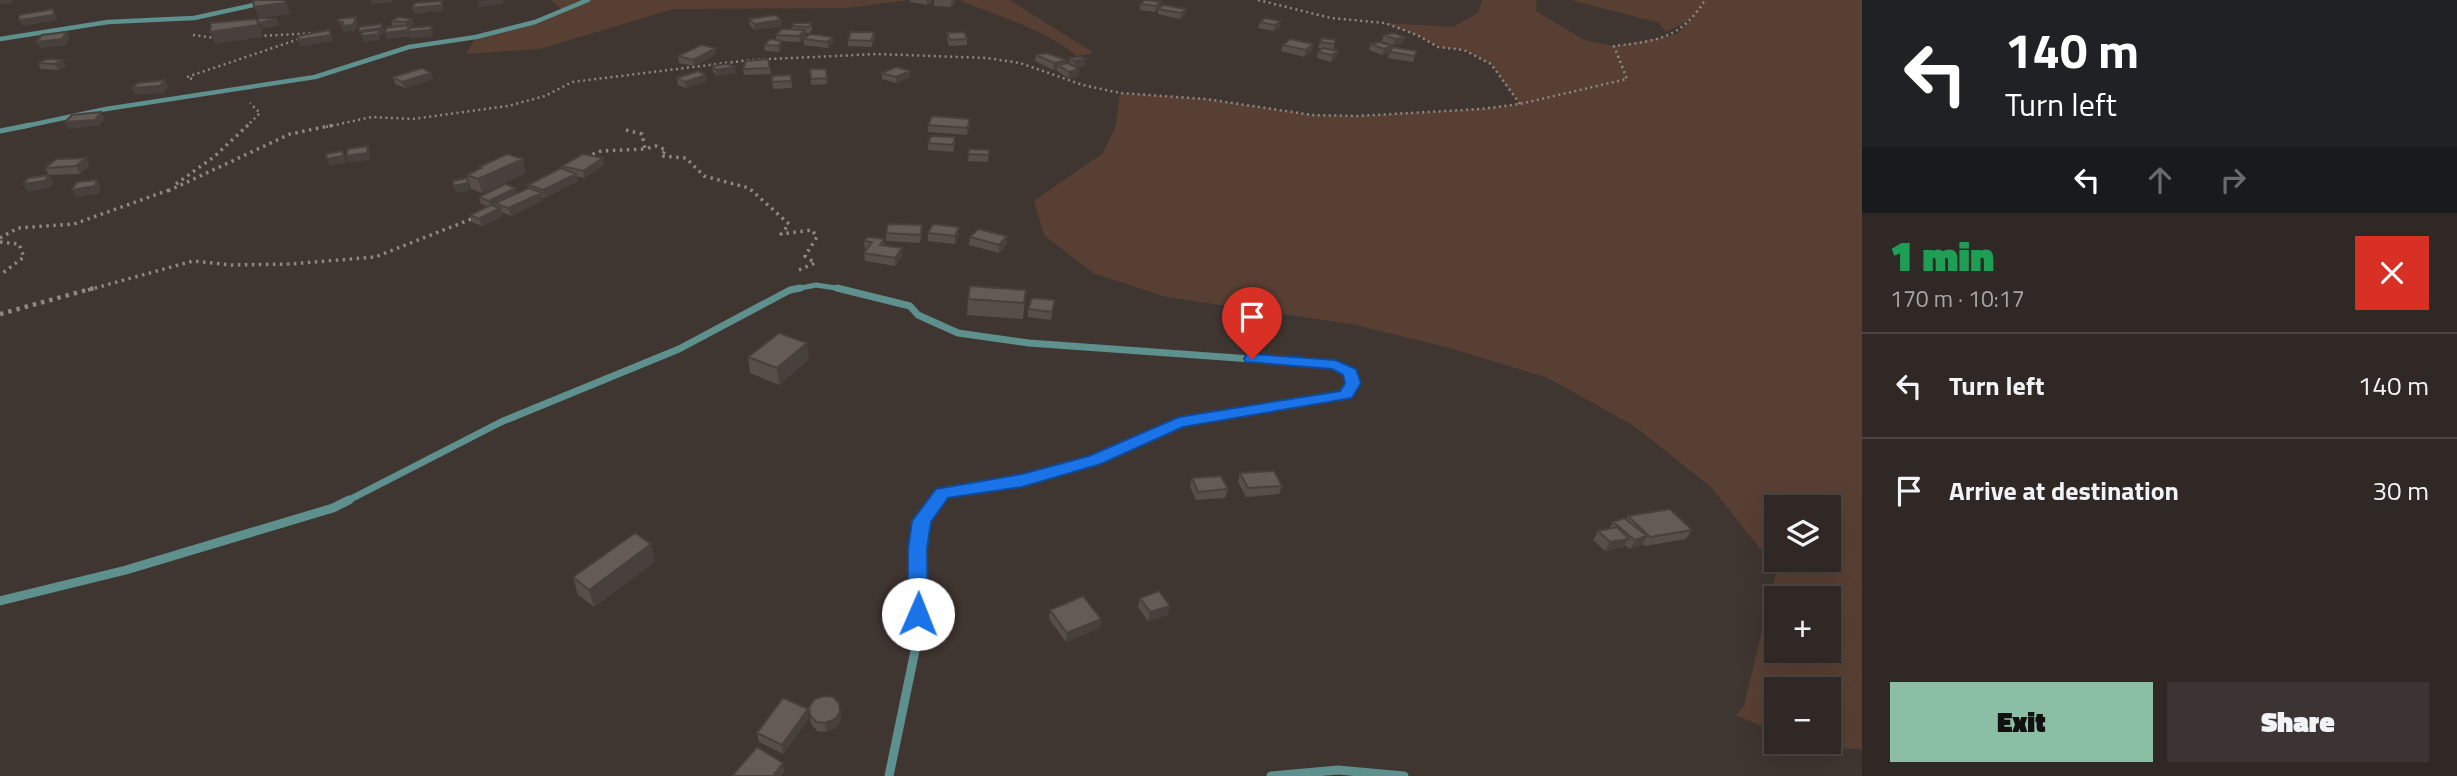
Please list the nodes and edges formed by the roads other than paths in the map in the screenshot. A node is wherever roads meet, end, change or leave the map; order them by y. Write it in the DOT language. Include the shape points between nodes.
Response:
graph roads {
  1 [pos="277,0"];
  2 [pos="588,0"];
  3 [pos="0,39"];
  4 [pos="0,131"];
  5 [pos="0,601"];
  6 [pos="889,776"];
  7 [pos="1271,776"];
  8 [pos="1404,776"];
  1 -- 3 [label="street" via="194,18 108,22"];
  2 -- 4 [label="street" via="536,22 409,47 315,77 106,108"];
  5 -- 6 [label="street" via="126,570 333,508 501,422 679,349 790,290 816,285 910,306 918,315 958,333 1029,343 1335,365 1351,372 1346,395 1179,422 1095,460 1022,481 942,493 922,521 917,641"];
  7 -- 8 [label="street" via="1321,769 1376,770"];
}
